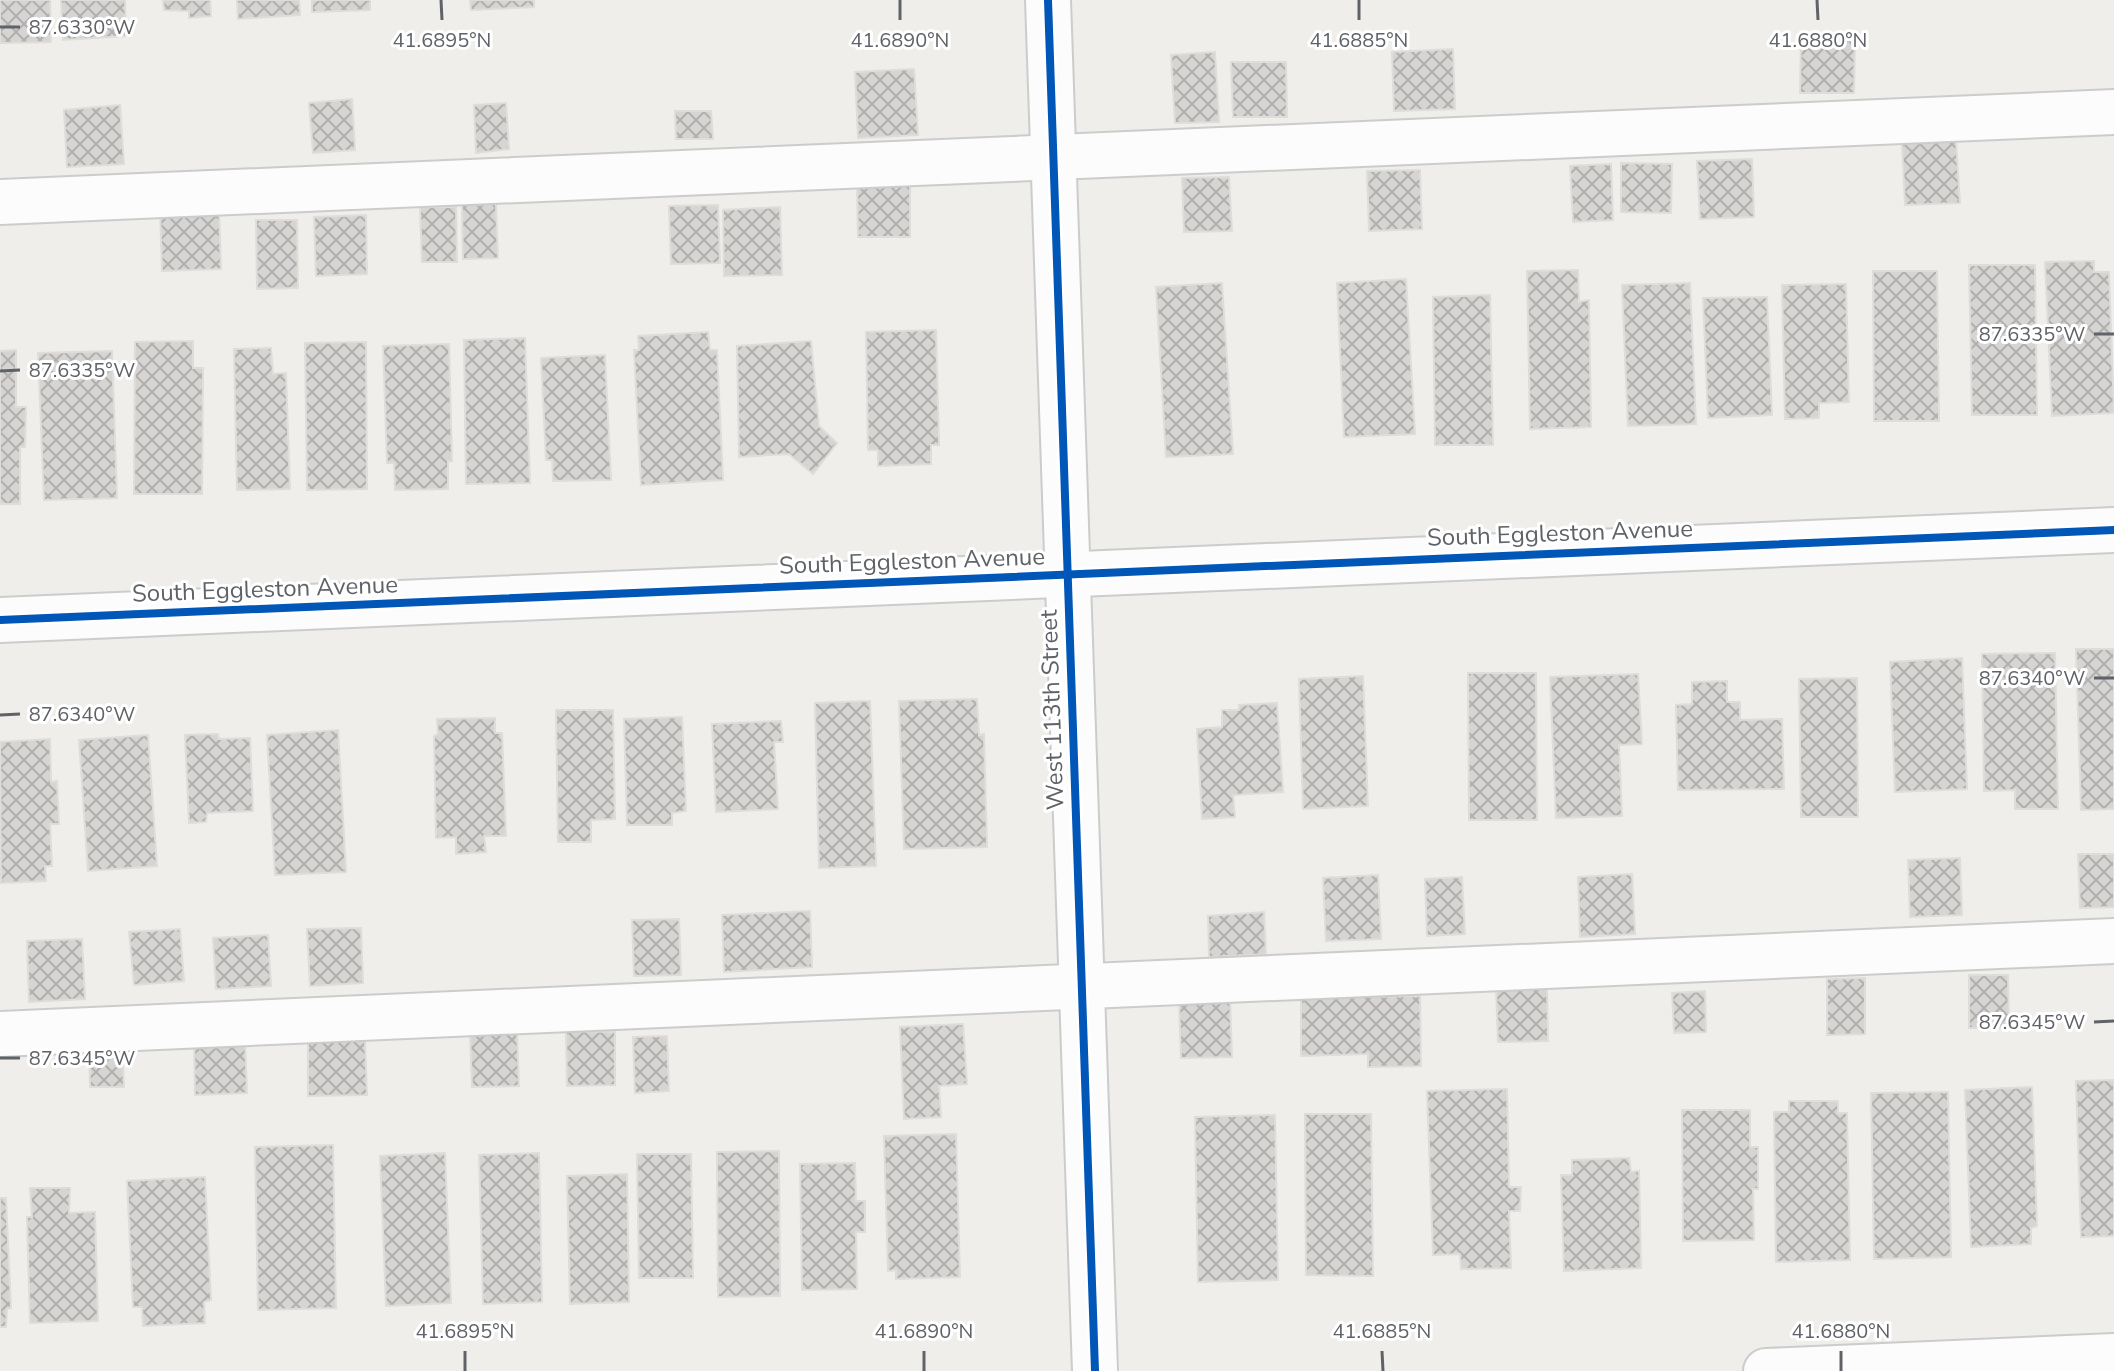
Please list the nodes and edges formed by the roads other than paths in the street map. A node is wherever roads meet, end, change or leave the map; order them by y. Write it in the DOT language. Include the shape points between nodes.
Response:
graph roads {
  1 [pos="1048,0"];
  2 [pos="2114,112"];
  3 [pos="1053,157"];
  4 [pos="0,202"];
  5 [pos="2114,530"];
  6 [pos="1068,574"];
  7 [pos="0,620"];
  8 [pos="2114,941"];
  9 [pos="1082,986"];
  10 [pos="0,1034"];
  11 [pos="2114,1356"];
  12 [pos="1095,1371"];
  13 [pos="1766,1371"];
  1 -- 3 [label="street, West 113th Street"];
  2 -- 3 [label="street"];
  3 -- 4 [label="street"];
  3 -- 6 [label="street, West 113th Street"];
  5 -- 6 [label="street, South Eggleston Avenue"];
  6 -- 7 [label="street, South Eggleston Avenue"];
  6 -- 9 [label="street, West 113th Street"];
  8 -- 9 [label="street"];
  9 -- 10 [label="street"];
  9 -- 12 [label="street, West 113th Street"];
  11 -- 13 [label="street"];
}
